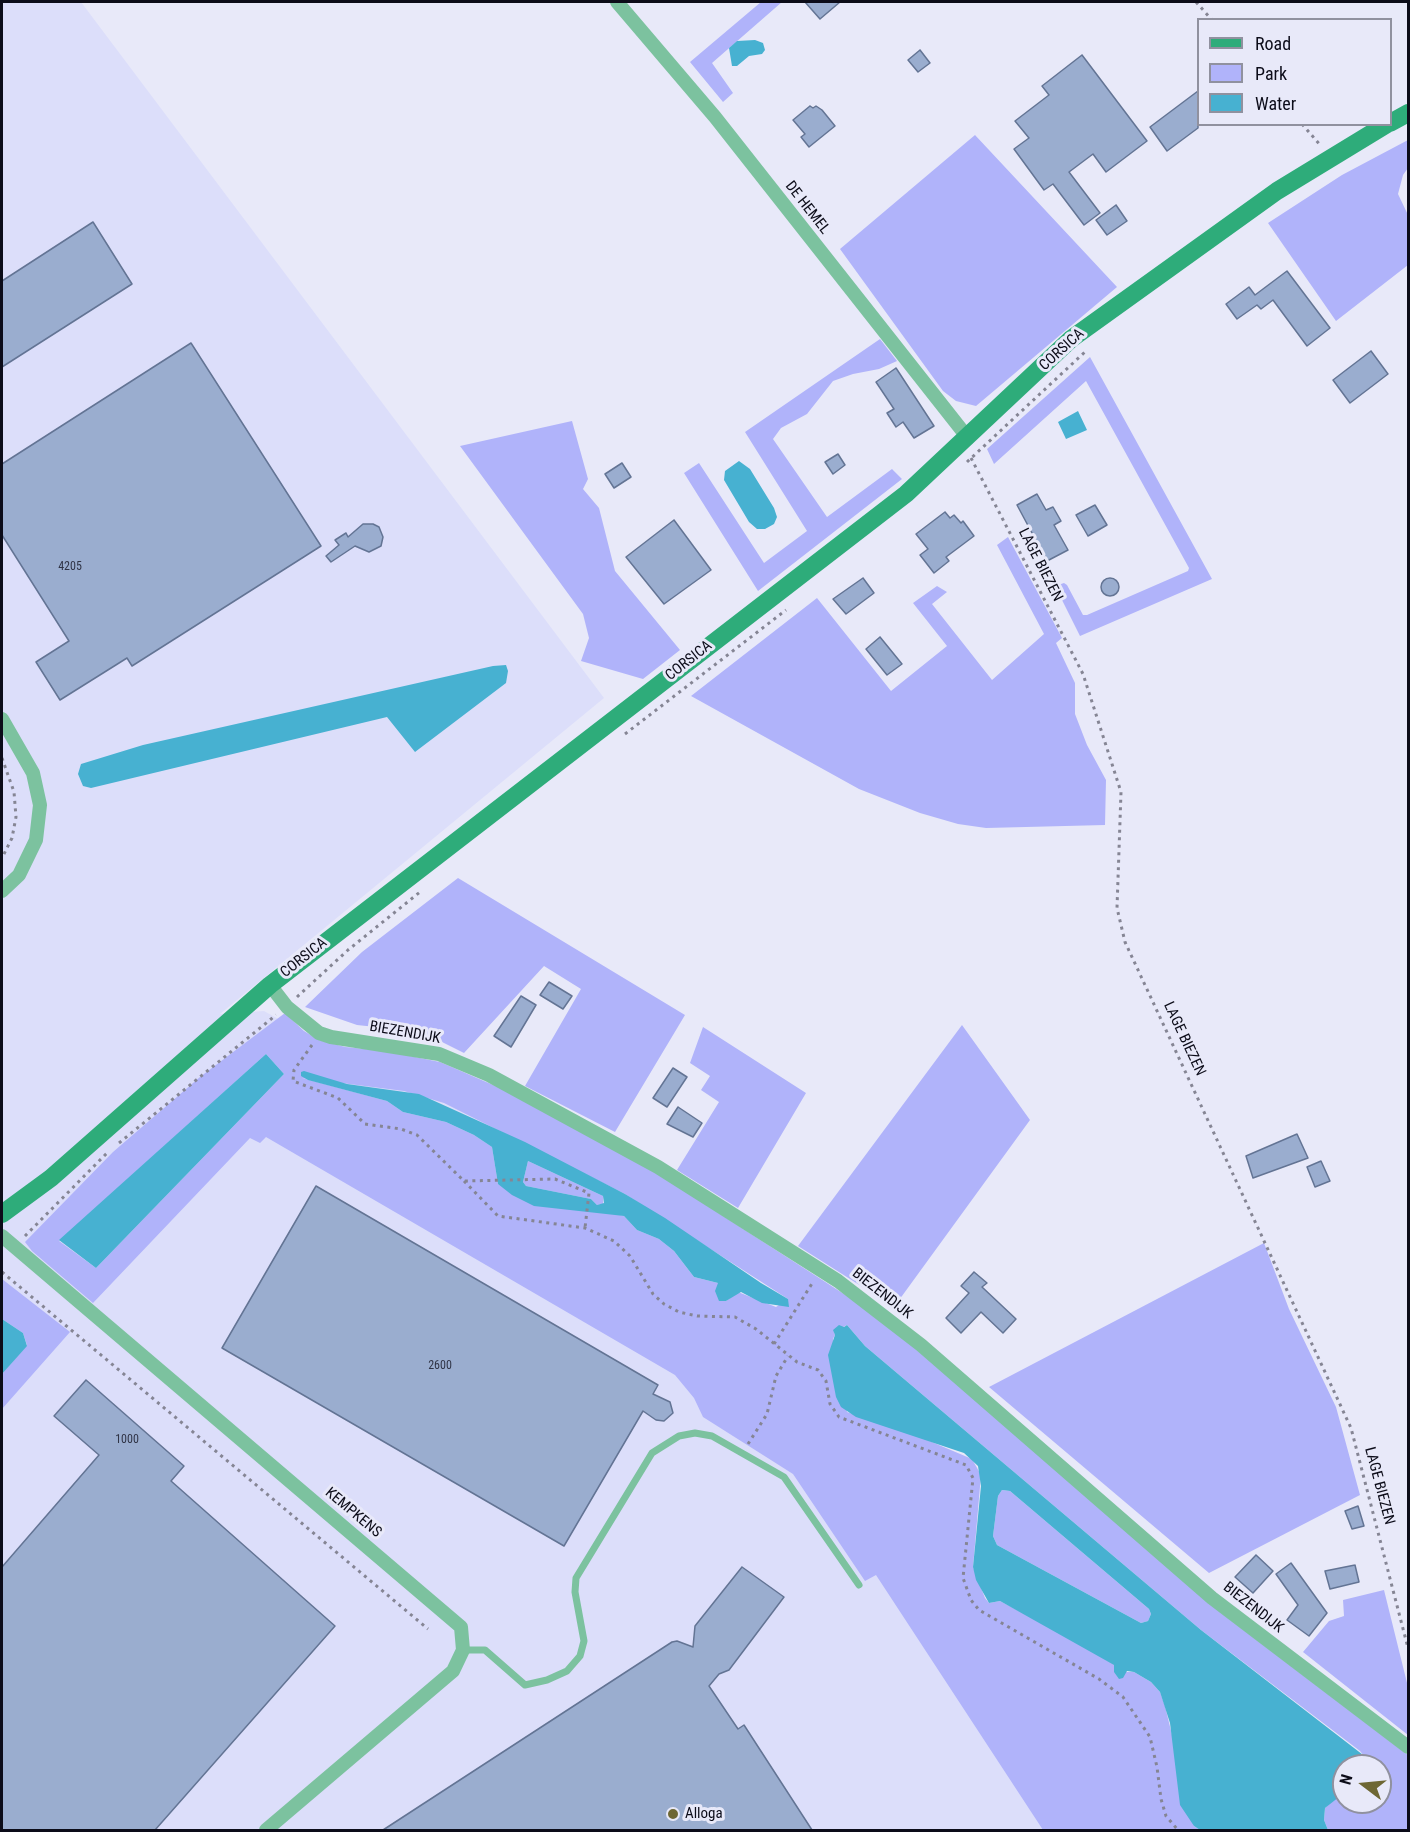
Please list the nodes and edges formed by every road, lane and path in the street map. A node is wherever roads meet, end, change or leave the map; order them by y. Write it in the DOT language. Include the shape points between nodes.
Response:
graph roads {
  1 [pos="617,2"];
  2 [pos="1196,2"];
  3 [pos="1210,18"];
  4 [pos="1408,113"];
  5 [pos="1392,122"];
  6 [pos="1304,126"];
  7 [pos="1385,126"];
  8 [pos="1331,157"];
  9 [pos="968,438"];
  10 [pos="2,719"];
  11 [pos="2,758"];
  12 [pos="2,858"];
  13 [pos="2,891"];
  14 [pos="270,985"];
  15 [pos="287,1007"];
  16 [pos="314,1042"];
  17 [pos="464,1181"];
  18 [pos="2,1214"];
  19 [pos="585,1227"];
  20 [pos="2,1236"];
  21 [pos="15,1246"];
  22 [pos="2,1272"];
  23 [pos="818,1275"];
  24 [pos="774,1344"];
  25 [pos="788,1356"];
  26 [pos="742,1453"];
  27 [pos="859,1586"];
  28 [pos="428,1629"];
  29 [pos="1408,1648"];
  30 [pos="463,1650"];
  31 [pos="1408,1747"];
  32 [pos="266,1830"];
  33 [pos="1178,1830"];
  1 -- 9 [label="street, DE HEMEL" via="715,117"];
  2 -- 3 [label="path"];
  4 -- 5 [label="street, CORSICA"];
  6 -- 8 [label="path"];
  7 -- 8 [label="street, CORSICA"];
  8 -- 9 [label="street, CORSICA" via="1277,191 1071,339"];
  9 -- 14 [label="street, CORSICA" via="906,494"];
  9 -- 29 [label="path, LAGE BIEZEN" via="972,458 1083,674 1121,792 1117,908 1125,942 1351,1428"];
  10 -- 13 [label="street" via="33,774 40,805 36,840 19,875"];
  11 -- 12 [label="path" via="14,792 16,817 12,838"];
  14 -- 15 [label="street, BIEZENDIJK"];
  14 -- 18 [label="street, CORSICA" via="51,1178"];
  15 -- 21 [label="path" via="113,1148"];
  15 -- 31 [label="street, BIEZENDIJK" via="311,1028 331,1037 439,1054 489,1075 658,1167 838,1281 921,1345 1212,1598"];
  16 -- 17 [label="path" via="294,1070 293,1082 338,1098 365,1124 417,1135"];
  17 -- 19 [label="path" via="498,1216"];
  17 -- 19 [label="path" via="555,1179 589,1193"];
  19 -- 24 [label="path" via="622,1247 664,1304 697,1316 735,1317"];
  20 -- 21 [label="street, KEMPKENS"];
  21 -- 30 [label="street, KEMPKENS" via="461,1627"];
  22 -- 28 [label="path"];
  23 -- 24 [label="path"];
  24 -- 25 [label="path"];
  25 -- 26 [label="path" via="776,1376 767,1414"];
  25 -- 33 [label="path" via="822,1374 830,1404 839,1417 966,1465 974,1479 963,1578 971,1600 979,1610 1123,1697 1150,1737 1161,1799 1166,1815"];
  26 -- 27 [label="lane" via="784,1477"];
  26 -- 30 [label="lane" via="712,1436 695,1433 679,1436 652,1453 576,1578 584,1641 579,1656 567,1671 525,1685 485,1650"];
  30 -- 32 [label="street" via="453,1671"];
}
